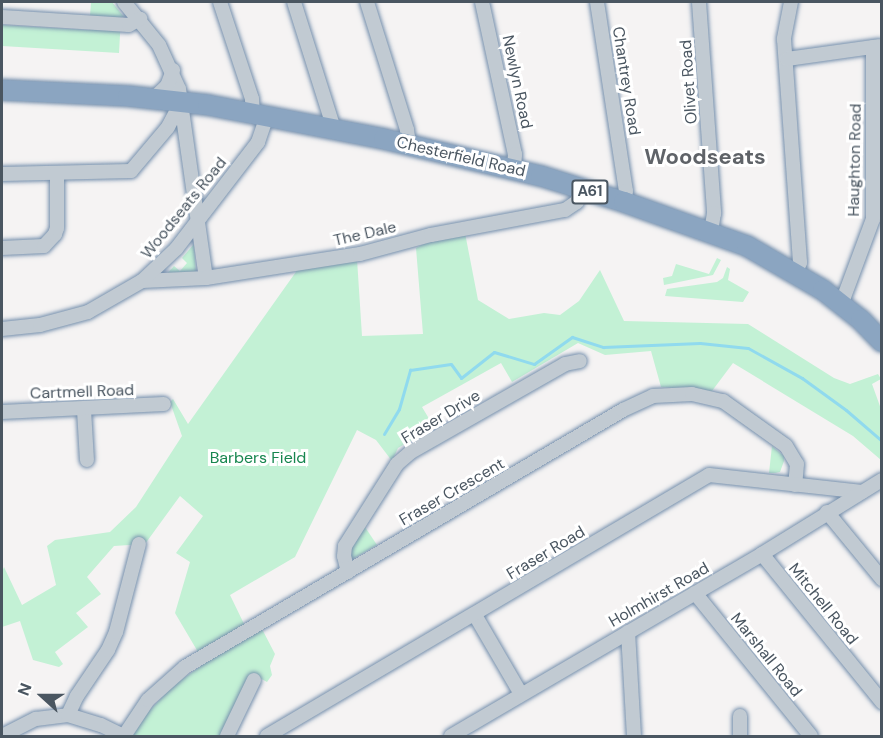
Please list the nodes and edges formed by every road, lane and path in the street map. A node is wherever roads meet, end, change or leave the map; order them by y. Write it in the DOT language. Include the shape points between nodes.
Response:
graph roads {
  1 [pos="124,2"];
  2 [pos="220,2"];
  3 [pos="294,2"];
  4 [pos="367,2"];
  5 [pos="482,2"];
  6 [pos="597,2"];
  7 [pos="699,2"];
  8 [pos="791,2"];
  9 [pos="2,17"];
  10 [pos="140,19"];
  11 [pos="877,47"];
  12 [pos="787,59"];
  13 [pos="173,70"];
  14 [pos="2,90"];
  15 [pos="154,98"];
  16 [pos="182,101"];
  17 [pos="260,115"];
  18 [pos="168,127"];
  19 [pos="334,129"];
  20 [pos="187,131"];
  21 [pos="409,145"];
  22 [pos="514,170"];
  23 [pos="57,173"];
  24 [pos="2,174"];
  25 [pos="581,188"];
  26 [pos="624,202"];
  27 [pos="197,222"];
  28 [pos="711,232"];
  29 [pos="2,248"];
  30 [pos="796,273"];
  31 [pos="206,278"];
  32 [pos="142,281"];
  33 [pos="841,305"];
  34 [pos="2,329"];
  35 [pos="882,342"];
  36 [pos="580,361"];
  37 [pos="165,404"];
  38 [pos="84,410"];
  39 [pos="2,412"];
  40 [pos="87,460"];
  41 [pos="882,480"];
  42 [pos="795,485"];
  43 [pos="862,492"];
  44 [pos="827,512"];
  45 [pos="141,554"];
  46 [pos="762,554"];
  47 [pos="348,572"];
  48 [pos="882,579"];
  49 [pos="696,593"];
  50 [pos="475,615"];
  51 [pos="628,632"];
  52 [pos="255,680"];
  53 [pos="521,694"];
  54 [pos="882,702"];
  55 [pos="68,716"];
  56 [pos="740,716"];
  57 [pos="2,736"];
  58 [pos="124,736"];
  59 [pos="226,736"];
  60 [pos="267,736"];
  61 [pos="451,736"];
  62 [pos="634,736"];
  63 [pos="740,736"];
  64 [pos="811,736"];
  1 -- 10 [label="street"];
  2 -- 17 [label="street"];
  3 -- 19 [label="street"];
  4 -- 21 [label="street"];
  5 -- 22 [label="street, Newlyn Road" via="515,154"];
  6 -- 26 [label="street, Chantrey Road" via="626,191"];
  7 -- 28 [label="street, Olivet Road" via="714,213"];
  8 -- 12 [label="street" via="784,39"];
  9 -- 10 [label="street" via="129,25"];
  10 -- 13 [label="street"];
  11 -- 12 [label="street"];
  11 -- 33 [label="street, Haughton Road" via="873,219"];
  12 -- 30 [label="street" via="800,262"];
  13 -- 15 [label="street" via="167,86"];
  13 -- 16 [label="street"];
  14 -- 15 [label="highway, Chesterfield Road / A61"];
  15 -- 16 [label="highway, Chesterfield Road / A61"];
  16 -- 17 [label="highway, Chesterfield Road / A61"];
  16 -- 18 [label="street"];
  16 -- 20 [label="street"];
  17 -- 19 [label="highway, Chesterfield Road / A61"];
  17 -- 27 [label="street, Woodseats Road" via="258,142"];
  18 -- 20 [label="street" via="177,125"];
  18 -- 23 [label="street" via="131,171"];
  19 -- 21 [label="highway, Chesterfield Road / A61"];
  20 -- 27 [label="street"];
  21 -- 22 [label="highway, Chesterfield Road / A61"];
  22 -- 25 [label="highway, Chesterfield Road / A61"];
  23 -- 24 [label="street"];
  23 -- 29 [label="street" via="55,234 44,246"];
  25 -- 26 [label="highway, Chesterfield Road / A61"];
  25 -- 31 [label="street, The Dale" via="577,202 565,210 431,235 360,254"];
  26 -- 28 [label="highway, Chesterfield Road / A61"];
  27 -- 31 [label="street"];
  27 -- 32 [label="street, Woodseats Road" via="170,256"];
  28 -- 30 [label="highway, Chesterfield Road / A61" via="747,246"];
  30 -- 33 [label="highway, Chesterfield Road / A61"];
  31 -- 32 [label="street, The Dale"];
  32 -- 34 [label="street, Woodseats Road" via="88,312 40,325"];
  33 -- 35 [label="highway, Chesterfield Road / A61"];
  36 -- 47 [label="street, Fraser Drive" via="565,364 411,452 398,464 345,546"];
  37 -- 38 [label="street, Cartmell Road"];
  38 -- 39 [label="street, Cartmell Road"];
  38 -- 40 [label="street"];
  41 -- 43 [label="street, Holmhirst Road"];
  42 -- 43 [label="street, Fraser Road"];
  42 -- 47 [label="street, Fraser Crescent" via="797,464 786,446 723,401 692,394 653,396"];
  42 -- 50 [label="street, Fraser Road" via="709,475"];
  43 -- 44 [label="street, Holmhirst Road"];
  44 -- 46 [label="street, Holmhirst Road"];
  44 -- 48 [label="street"];
  45 -- 55 [label="street" via="108,650"];
  46 -- 49 [label="street, Holmhirst Road"];
  46 -- 54 [label="street, Mitchell Road"];
  47 -- 58 [label="street, Fraser Crescent" via="185,667 148,700"];
  49 -- 51 [label="street, Holmhirst Road"];
  49 -- 64 [label="street, Marshall Road"];
  50 -- 53 [label="street"];
  50 -- 60 [label="street, Fraser Road"];
  51 -- 53 [label="street, Holmhirst Road"];
  51 -- 62 [label="street"];
  52 -- 59 [label="street"];
  53 -- 61 [label="street, Holmhirst Road"];
  55 -- 57 [label="street" via="36,719"];
  55 -- 58 [label="street"];
  56 -- 63 [label="street"];
}
